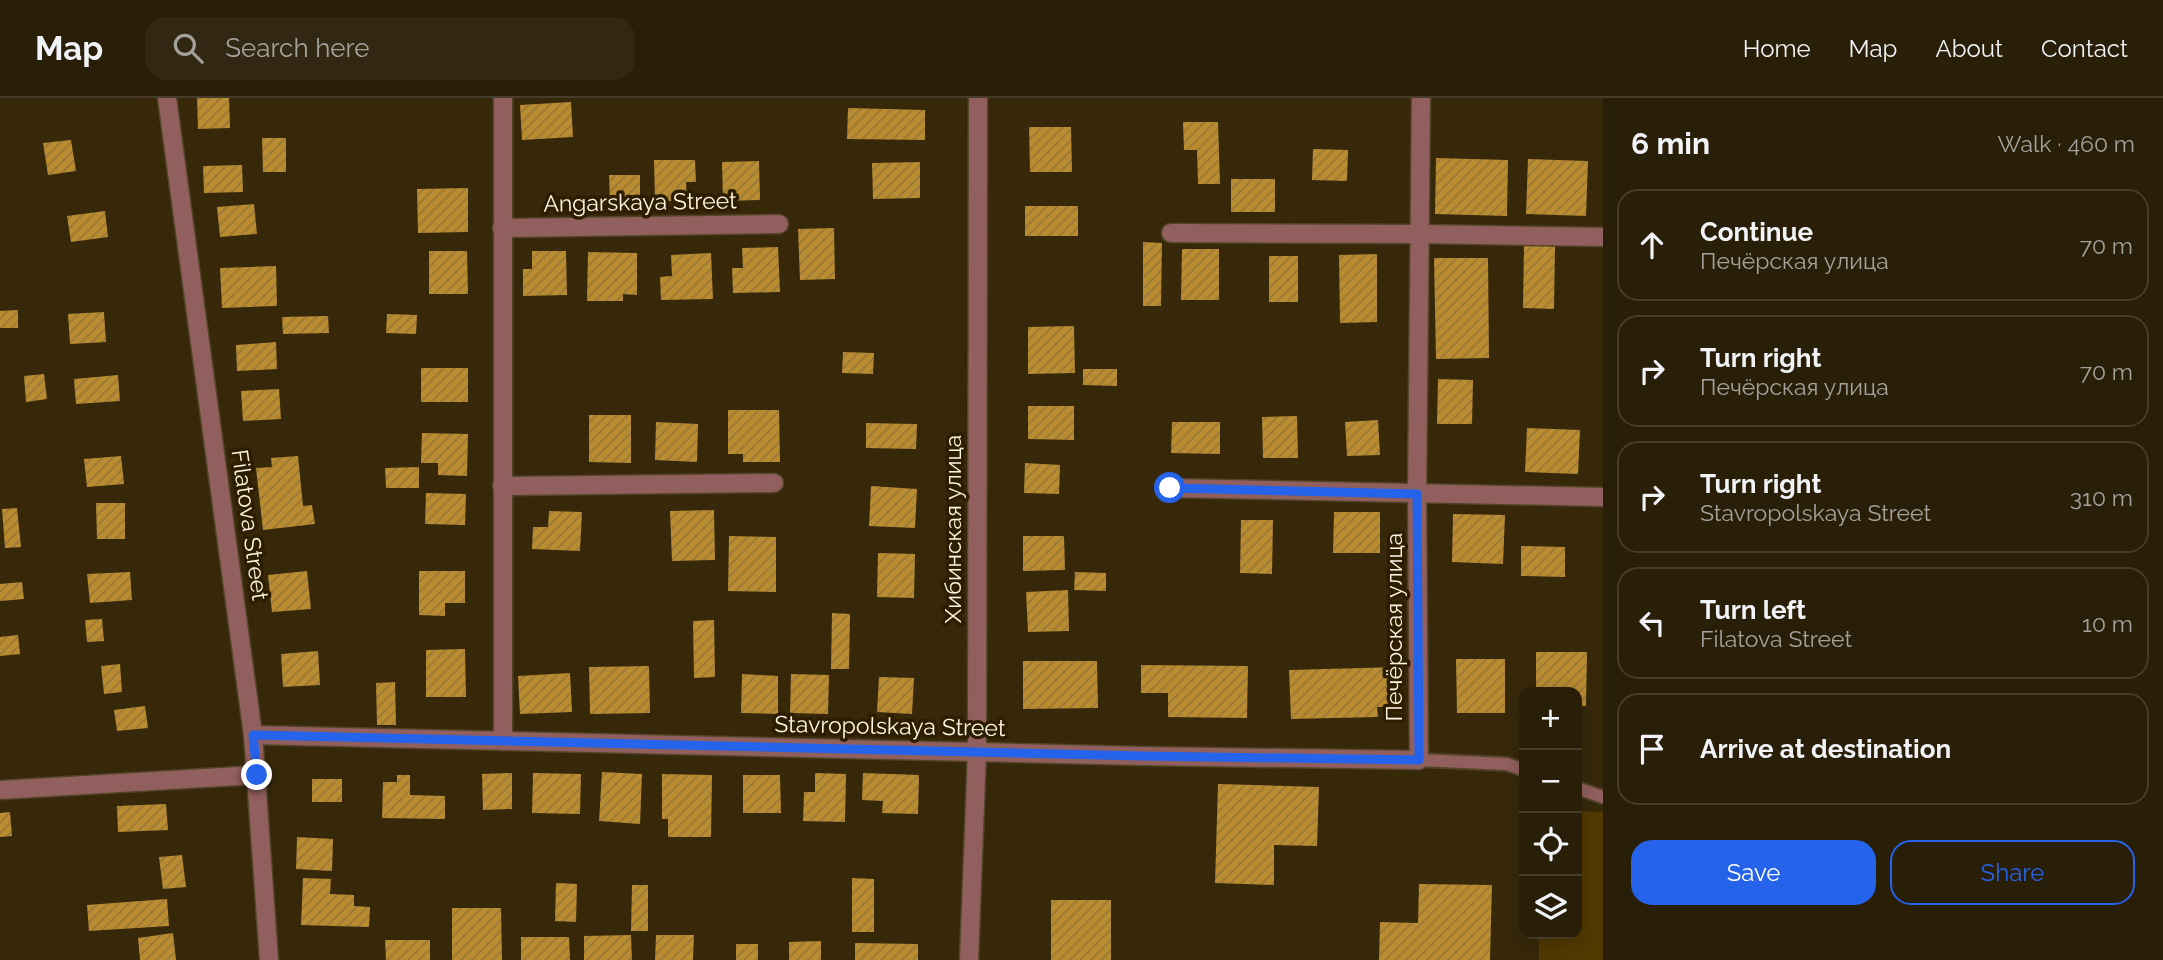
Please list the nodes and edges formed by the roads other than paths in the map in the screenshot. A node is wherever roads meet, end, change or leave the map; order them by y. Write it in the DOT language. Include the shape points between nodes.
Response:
graph roads {
  1 [pos="167,98"];
  2 [pos="503,98"];
  3 [pos="978,98"];
  4 [pos="1421,98"];
  5 [pos="779,225"];
  6 [pos="502,228"];
  7 [pos="1171,233"];
  8 [pos="1420,234"];
  9 [pos="1603,237"];
  10 [pos="774,484"];
  11 [pos="502,486"];
  12 [pos="1170,488"];
  13 [pos="1417,494"];
  14 [pos="1603,498"];
  15 [pos="253,735"];
  16 [pos="503,741"];
  17 [pos="977,752"];
  18 [pos="1419,760"];
  19 [pos="1519,768"];
  20 [pos="257,775"];
  21 [pos="0,790"];
  22 [pos="1582,790"];
  23 [pos="1603,797"];
  24 [pos="269,960"];
  25 [pos="969,960"];
  1 -- 15 [label="street, Filatova Street"];
  2 -- 6 [label="street"];
  3 -- 17 [label="street, Хибинская улица"];
  4 -- 8 [label="street, Печёрская улица"];
  5 -- 6 [label="street, Angarskaya Street"];
  6 -- 11 [label="street"];
  7 -- 8 [label="street"];
  8 -- 9 [label="street"];
  8 -- 13 [label="street, Печёрская улица"];
  10 -- 11 [label="street"];
  11 -- 16 [label="street"];
  12 -- 13 [label="street"];
  13 -- 14 [label="street"];
  13 -- 18 [label="street, Печёрская улица"];
  15 -- 16 [label="street, Stavropolskaya Street"];
  15 -- 20 [label="street, Filatova Street"];
  16 -- 17 [label="street, Stavropolskaya Street"];
  17 -- 18 [label="street, Stavropolskaya Street"];
  17 -- 25 [label="street, Хибинская улица"];
  18 -- 19 [label="lane, Stavropolskaya Street"];
  20 -- 21 [label="street"];
  20 -- 24 [label="street, Filatova Street"];
  22 -- 23 [label="lane"];
}
